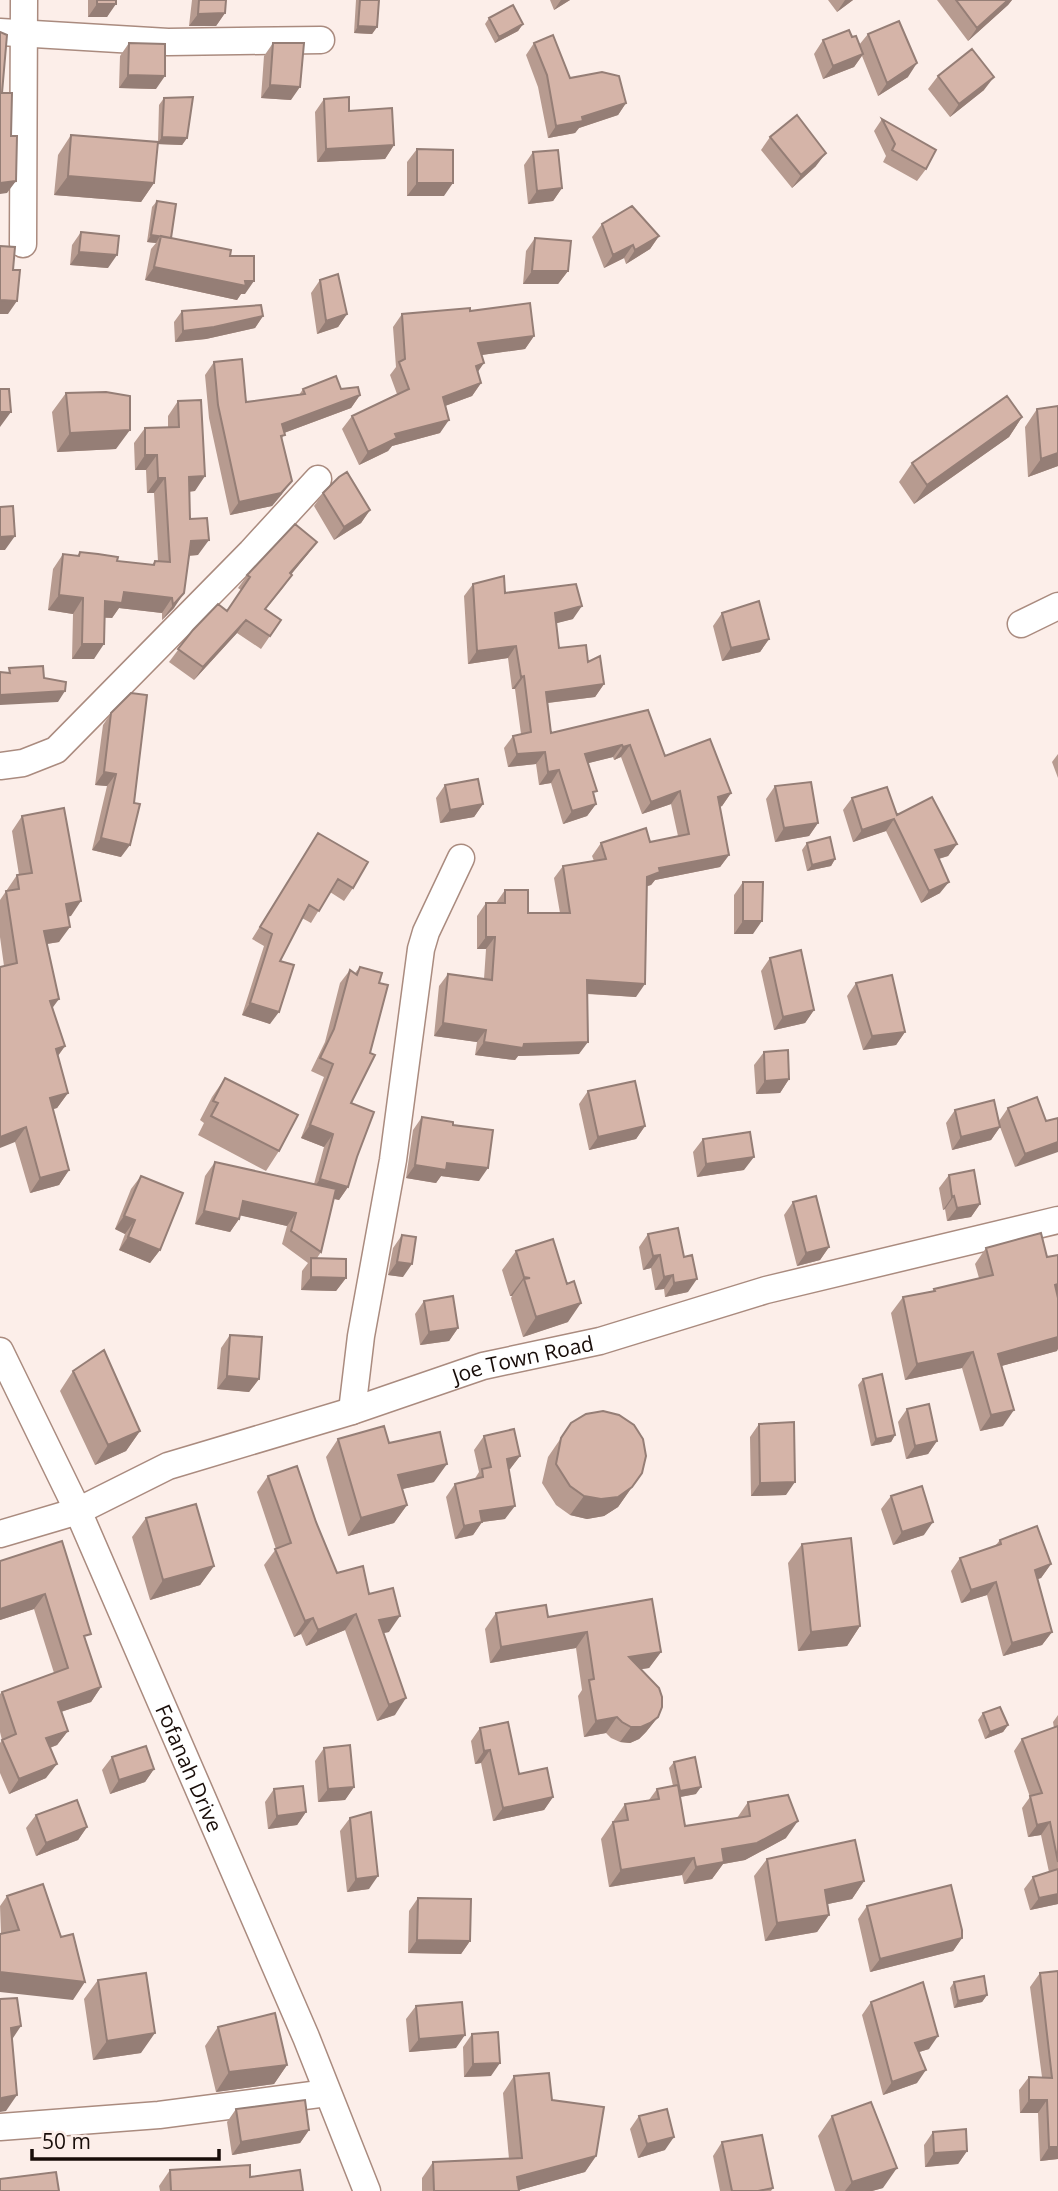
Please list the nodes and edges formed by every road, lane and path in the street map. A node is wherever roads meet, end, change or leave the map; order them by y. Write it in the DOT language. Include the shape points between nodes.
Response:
graph roads {
  1 [pos="24,0"];
  2 [pos="12,33"];
  3 [pos="321,40"];
  4 [pos="23,244"];
  5 [pos="318,479"];
  6 [pos="1058,606"];
  7 [pos="1021,624"];
  8 [pos="0,766"];
  9 [pos="461,858"];
  10 [pos="1058,1220"];
  11 [pos="0,1351"];
  12 [pos="352,1411"];
  13 [pos="78,1511"];
  14 [pos="0,1534"];
  15 [pos="327,2093"];
  16 [pos="0,2127"];
  17 [pos="367,2191"];
  1 -- 2 [label="street"];
  2 -- 3 [label="street" via="168,42"];
  2 -- 4 [label="street"];
  5 -- 8 [label="street" via="56,750"];
  6 -- 7 [label="street"];
  9 -- 12 [label="street" via="421,949"];
  10 -- 12 [label="street, Joe Town Road" via="766,1290 600,1341 484,1366"];
  11 -- 13 [label="street, Fofanah Drive"];
  12 -- 13 [label="street, Joe Town Road" via="168,1466"];
  13 -- 14 [label="street, Joe Town Road"];
  13 -- 15 [label="street, Fofanah Drive"];
  15 -- 16 [label="street" via="159,2115"];
  15 -- 17 [label="street, Fofanah Drive"];
}
